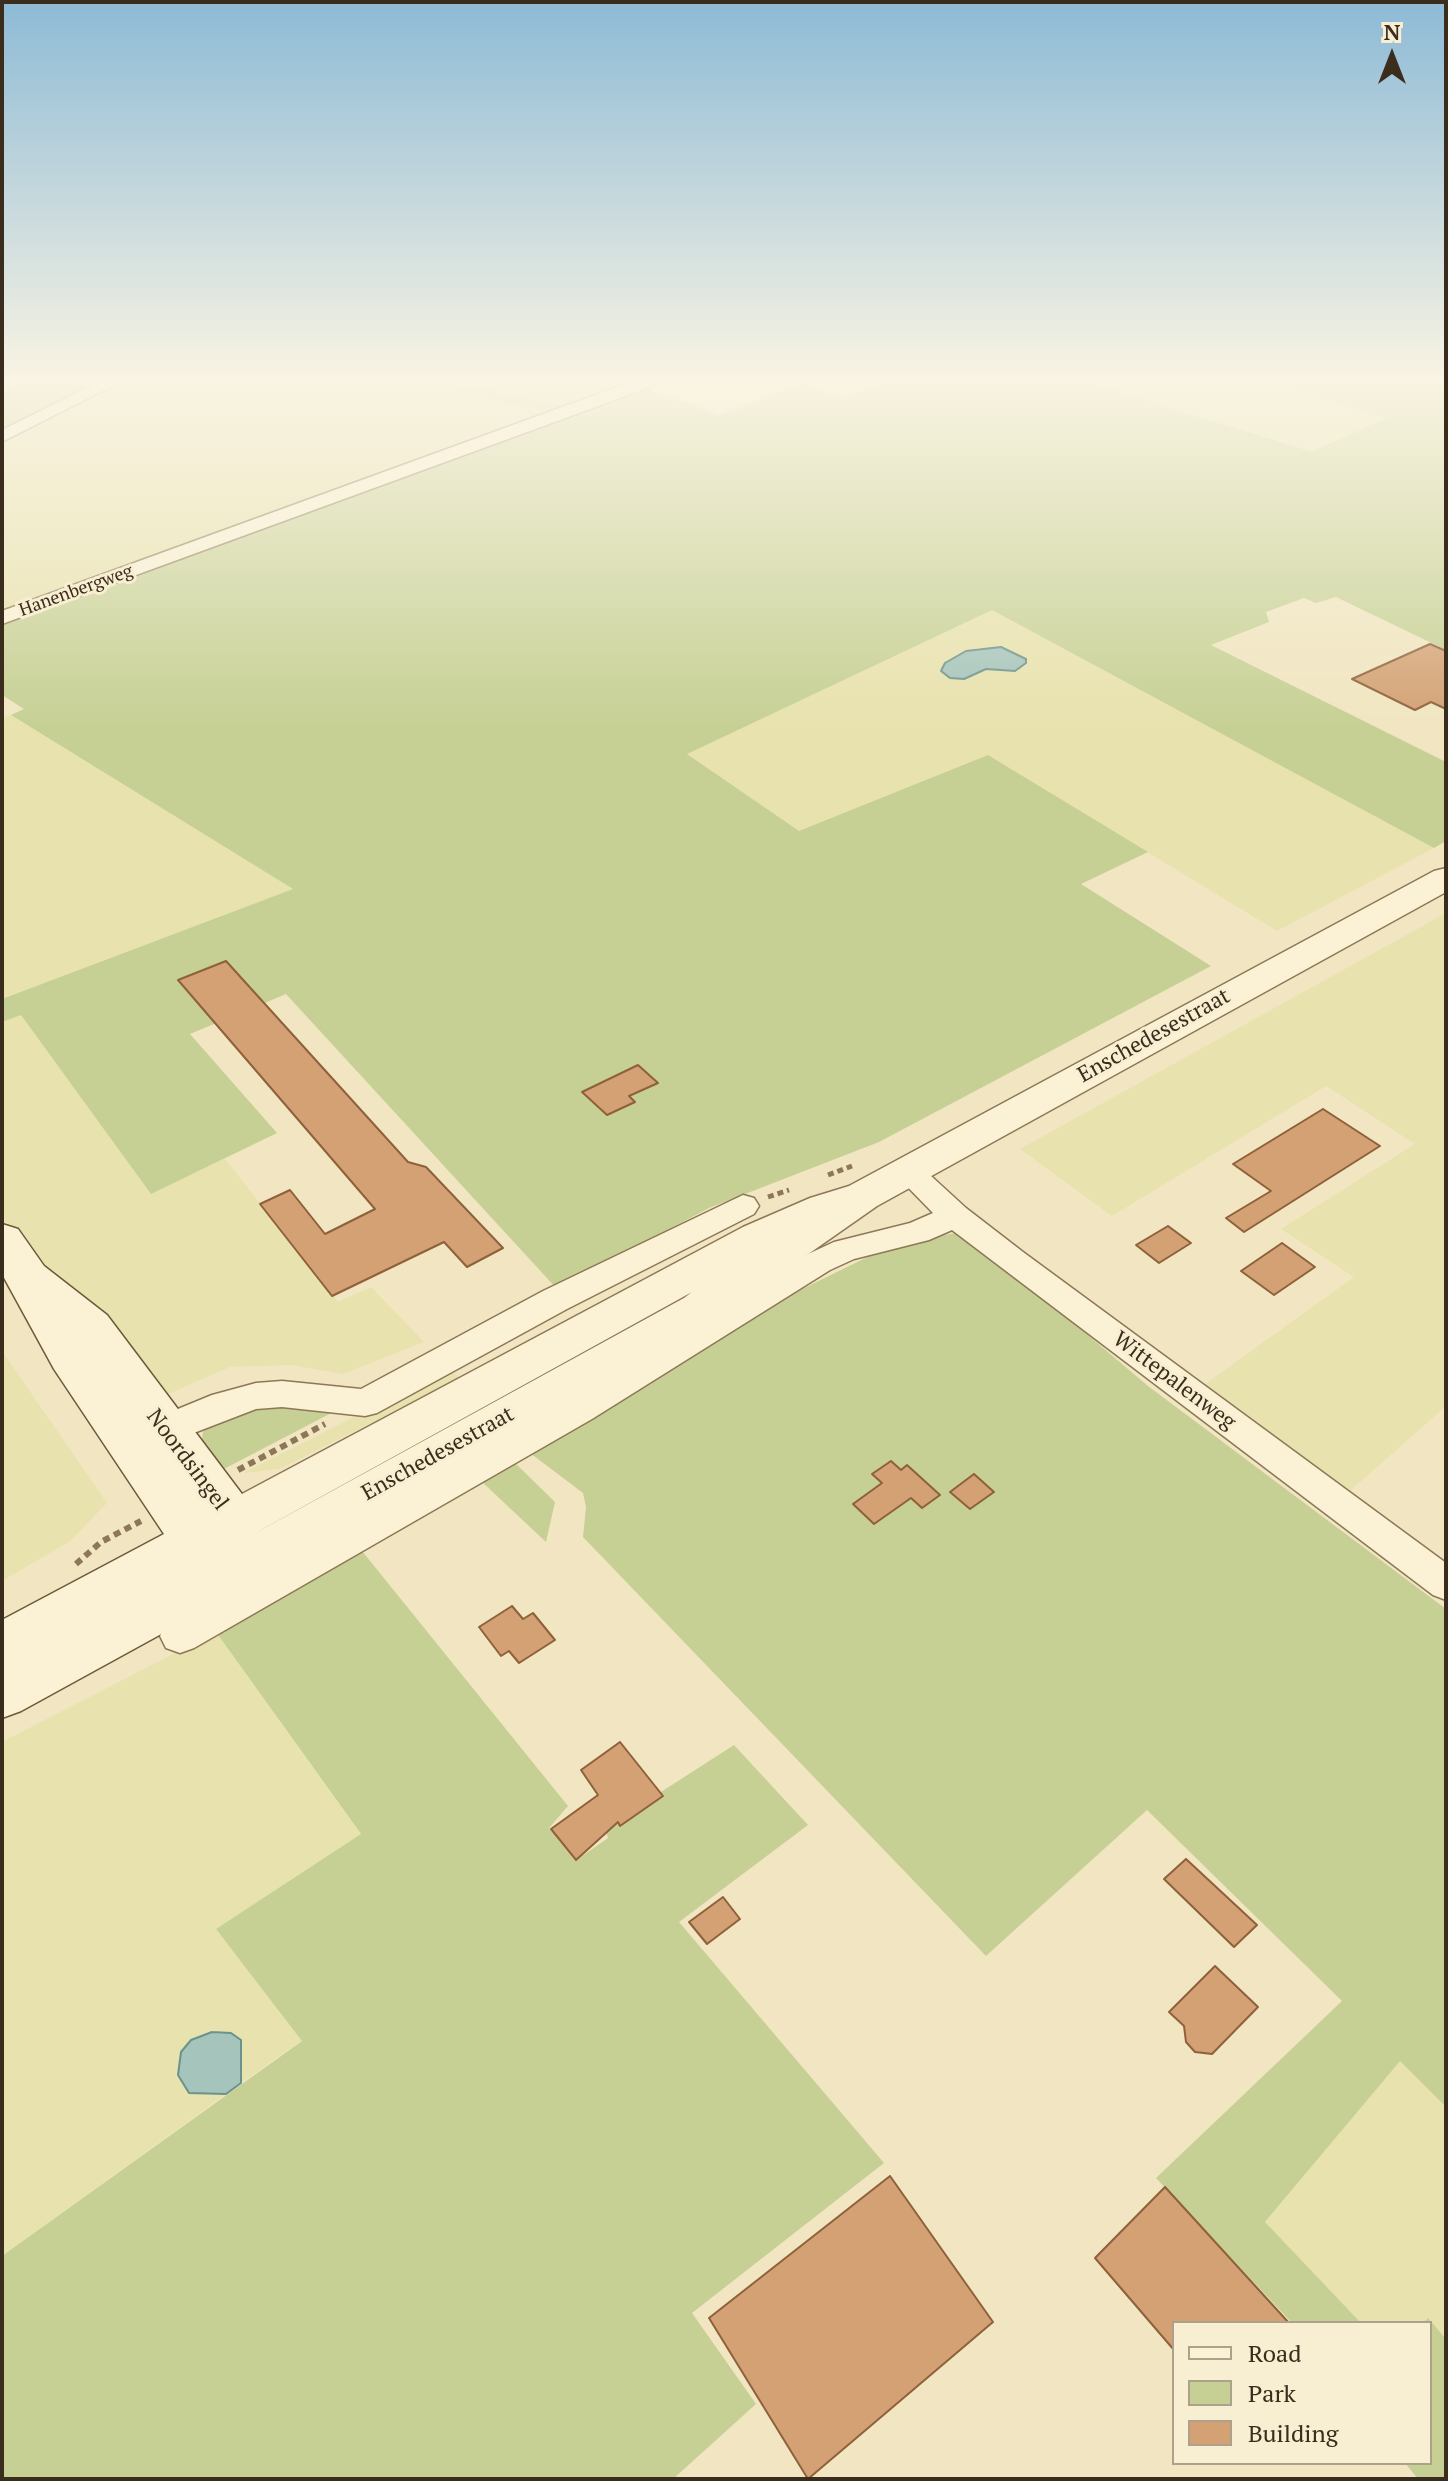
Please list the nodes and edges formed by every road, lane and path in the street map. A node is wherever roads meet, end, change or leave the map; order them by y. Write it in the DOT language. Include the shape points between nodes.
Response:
graph roads {
  1 [pos="331,498"];
  2 [pos="2,618"];
  3 [pos="1446,878"];
  4 [pos="907,1171"];
  5 [pos="743,1206"];
  6 [pos="955,1216"];
  7 [pos="15,1259"];
  8 [pos="146,1438"];
  9 [pos="222,1543"];
  10 [pos="1446,1584"];
  11 [pos="180,1636"];
  12 [pos="2,1647"];
  13 [pos="2,1694"];
  1 -- 2 [label="street, Hanenbergweg"];
  3 -- 4 [label="street, Enschedesestraat"];
  4 -- 6 [label="street, Wittepalenweg"];
  4 -- 9 [label="street, Enschedesestraat" via="699,1309"];
  5 -- 8 [label="street" via="365,1403 256,1396"];
  6 -- 10 [label="street, Wittepalenweg"];
  6 -- 11 [label="street, Enschedesestraat" via="819,1262 593,1402"];
  7 -- 8 [label="main road, Noordsingel" via="91,1327"];
  8 -- 9 [label="main road, Noordsingel"];
  9 -- 12 [label="main road, Enschedesestraat"];
  9 -- 13 [label="main road, Enschedesestraat"];
}
